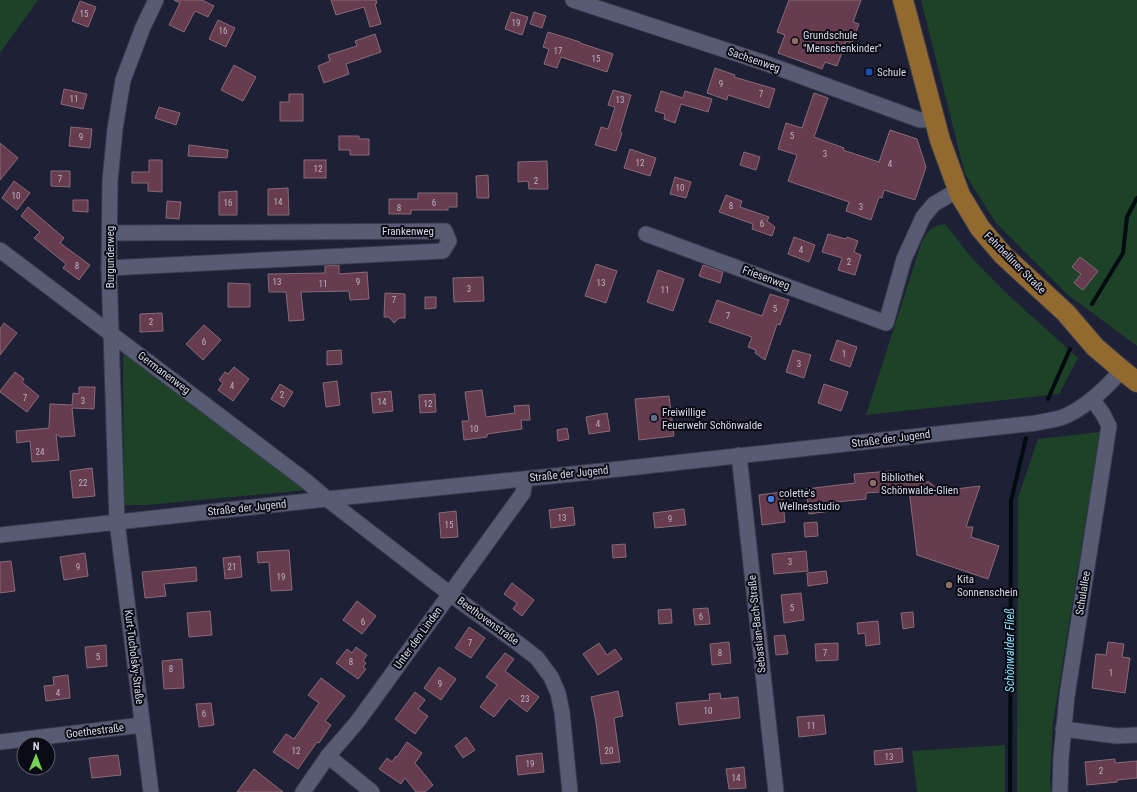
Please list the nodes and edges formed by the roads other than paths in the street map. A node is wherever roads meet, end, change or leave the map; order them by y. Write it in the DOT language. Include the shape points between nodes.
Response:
graph roads {
  1 [pos="156,0"];
  2 [pos="573,0"];
  3 [pos="903,0"];
  4 [pos="934,119"];
  5 [pos="958,190"];
  6 [pos="110,233"];
  7 [pos="646,234"];
  8 [pos="0,250"];
  9 [pos="109,268"];
  10 [pos="111,333"];
  11 [pos="1129,376"];
  12 [pos="1092,399"];
  13 [pos="739,455"];
  14 [pos="525,479"];
  15 [pos="327,499"];
  16 [pos="117,522"];
  17 [pos="0,535"];
  18 [pos="450,594"];
  19 [pos="142,725"];
  20 [pos="1063,729"];
  21 [pos="1137,735"];
  22 [pos="0,742"];
  23 [pos="328,756"];
  24 [pos="151,792"];
  25 [pos="303,792"];
  26 [pos="372,792"];
  27 [pos="570,792"];
  28 [pos="776,792"];
  29 [pos="1060,792"];
  1 -- 6 [label="street, Burgunderweg" via="143,27 124,80 114,129"];
  2 -- 4 [label="street, Sachsenweg" via="762,62 920,120"];
  3 -- 4 [label="main road, Fehrbelliner Straße"];
  4 -- 5 [label="main road, Fehrbelliner Straße"];
  5 -- 7 [label="street, Friesenweg" via="934,204 923,217 904,259 886,322"];
  5 -- 11 [label="main road, Fehrbelliner Straße" via="980,228 1003,254 1066,314 1095,347"];
  6 -- 9 [label="street, Burgunderweg"];
  6 -- 9 [label="street, Frankenweg" via="445,231 449,241 443,251"];
  8 -- 10 [label="street, Germanenweg"];
  9 -- 10 [label="street, Burgunderweg"];
  10 -- 15 [label="street, Germanenweg"];
  10 -- 16 [label="street, Burgunderweg"];
  11 -- 12 [label="street, Straße der Jugend" via="1109,385"];
  12 -- 13 [label="street, Straße der Jugend" via="1063,417 1036,423"];
  12 -- 20 [label="street, Schulallee" via="1104,414 1109,426"];
  13 -- 14 [label="street, Straße der Jugend"];
  13 -- 28 [label="street, Sebastian-Bach-Straße"];
  14 -- 15 [label="street, Straße der Jugend"];
  14 -- 18 [label="street, Unter den Linden" via="523,492"];
  15 -- 16 [label="street, Straße der Jugend"];
  15 -- 18 [label="street, Beethovenstraße"];
  16 -- 17 [label="street, Straße der Jugend"];
  16 -- 19 [label="street, Kurt-Tucholsky-Straße"];
  18 -- 23 [label="street, Unter den Linden" via="358,721"];
  18 -- 27 [label="street, Beethovenstraße" via="537,658 551,677 562,712"];
  19 -- 22 [label="street, Goethestraße"];
  19 -- 24 [label="street, Kurt-Tucholsky-Straße"];
  20 -- 21 [label="street" via="1117,736"];
  20 -- 29 [label="street, Schulallee"];
  23 -- 25 [label="street, Unter den Linden"];
  23 -- 26 [label="street"];
}
